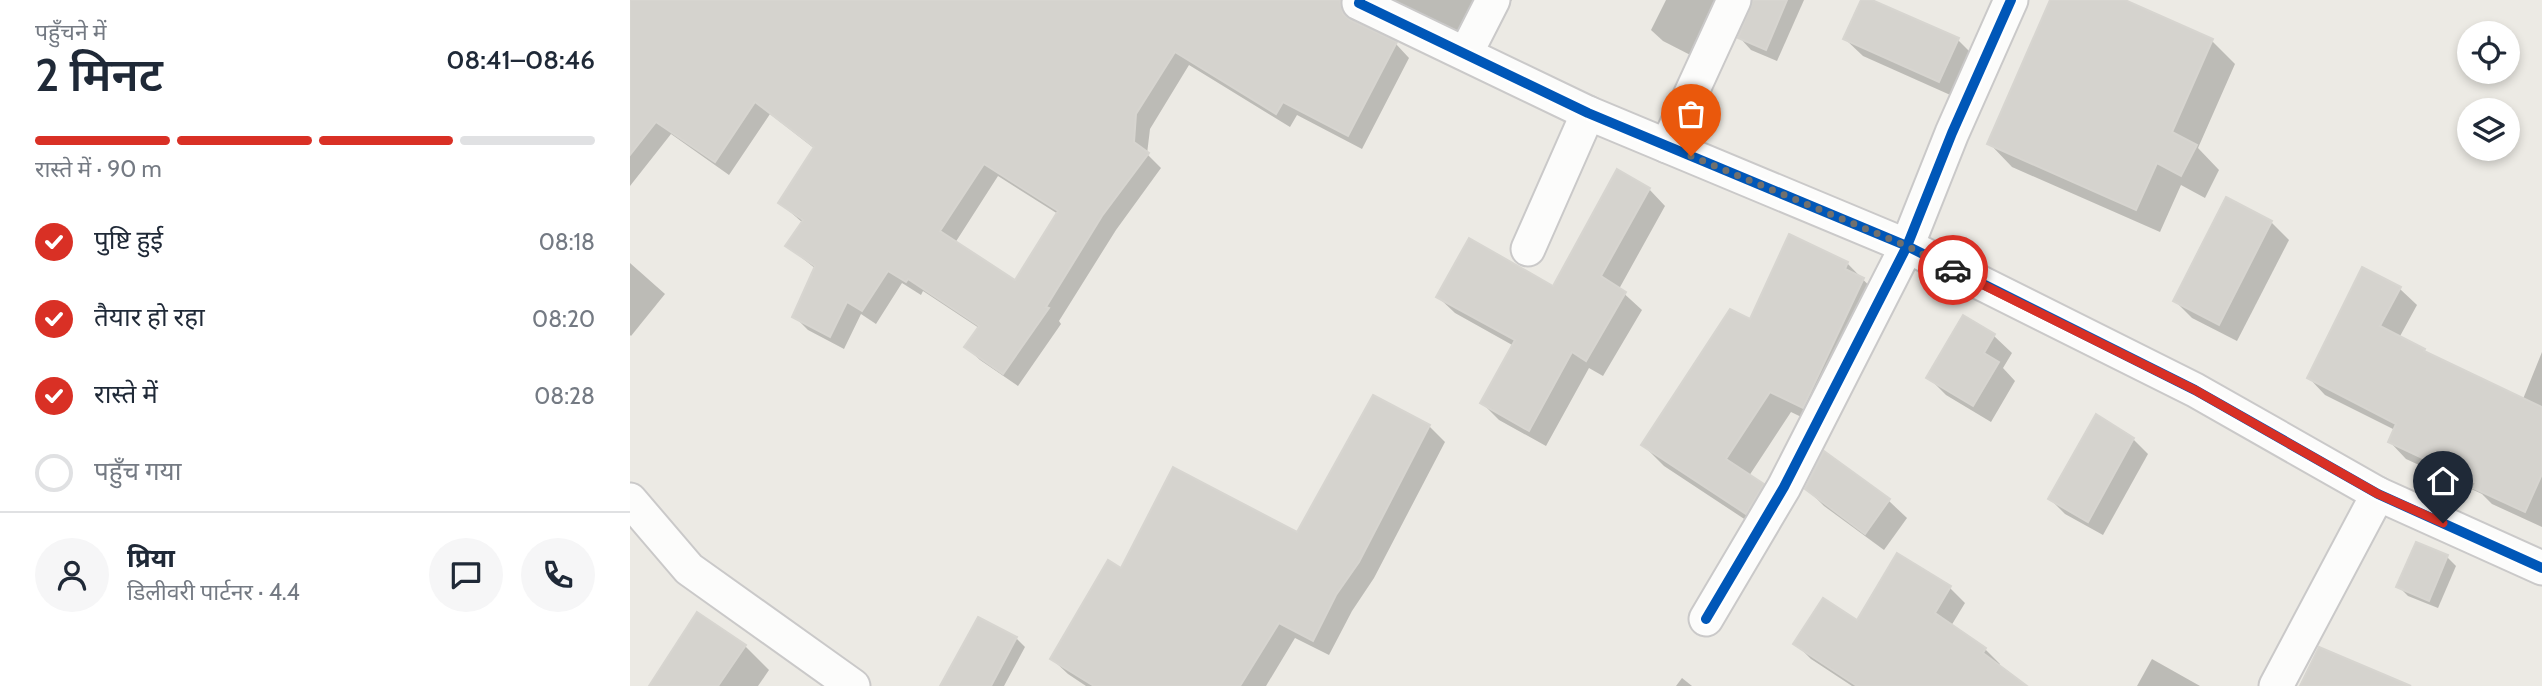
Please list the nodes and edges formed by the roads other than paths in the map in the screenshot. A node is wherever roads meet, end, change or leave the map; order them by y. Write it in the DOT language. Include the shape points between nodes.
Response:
graph roads {
  1 [pos="1360,0"];
  2 [pos="1493,0"];
  3 [pos="1734,0"];
  4 [pos="2011,0"];
  5 [pos="1466,53"];
  6 [pos="1588,113"];
  7 [pos="1667,146"];
  8 [pos="1907,246"];
  9 [pos="1528,250"];
  10 [pos="2378,494"];
  11 [pos="630,500"];
  12 [pos="2542,568"];
  13 [pos="1706,619"];
  14 [pos="853,686"];
  15 [pos="2276,686"];
  1 -- 5 [label="street"];
  2 -- 5 [label="street"];
  3 -- 7 [label="street"];
  4 -- 8 [label="street"];
  5 -- 6 [label="street"];
  6 -- 7 [label="street"];
  6 -- 9 [label="street"];
  7 -- 8 [label="street"];
  8 -- 10 [label="street" via="2195,390"];
  8 -- 13 [label="street" via="1784,487"];
  10 -- 12 [label="street"];
  10 -- 15 [label="street"];
  11 -- 14 [label="street" via="689,569"];
}
